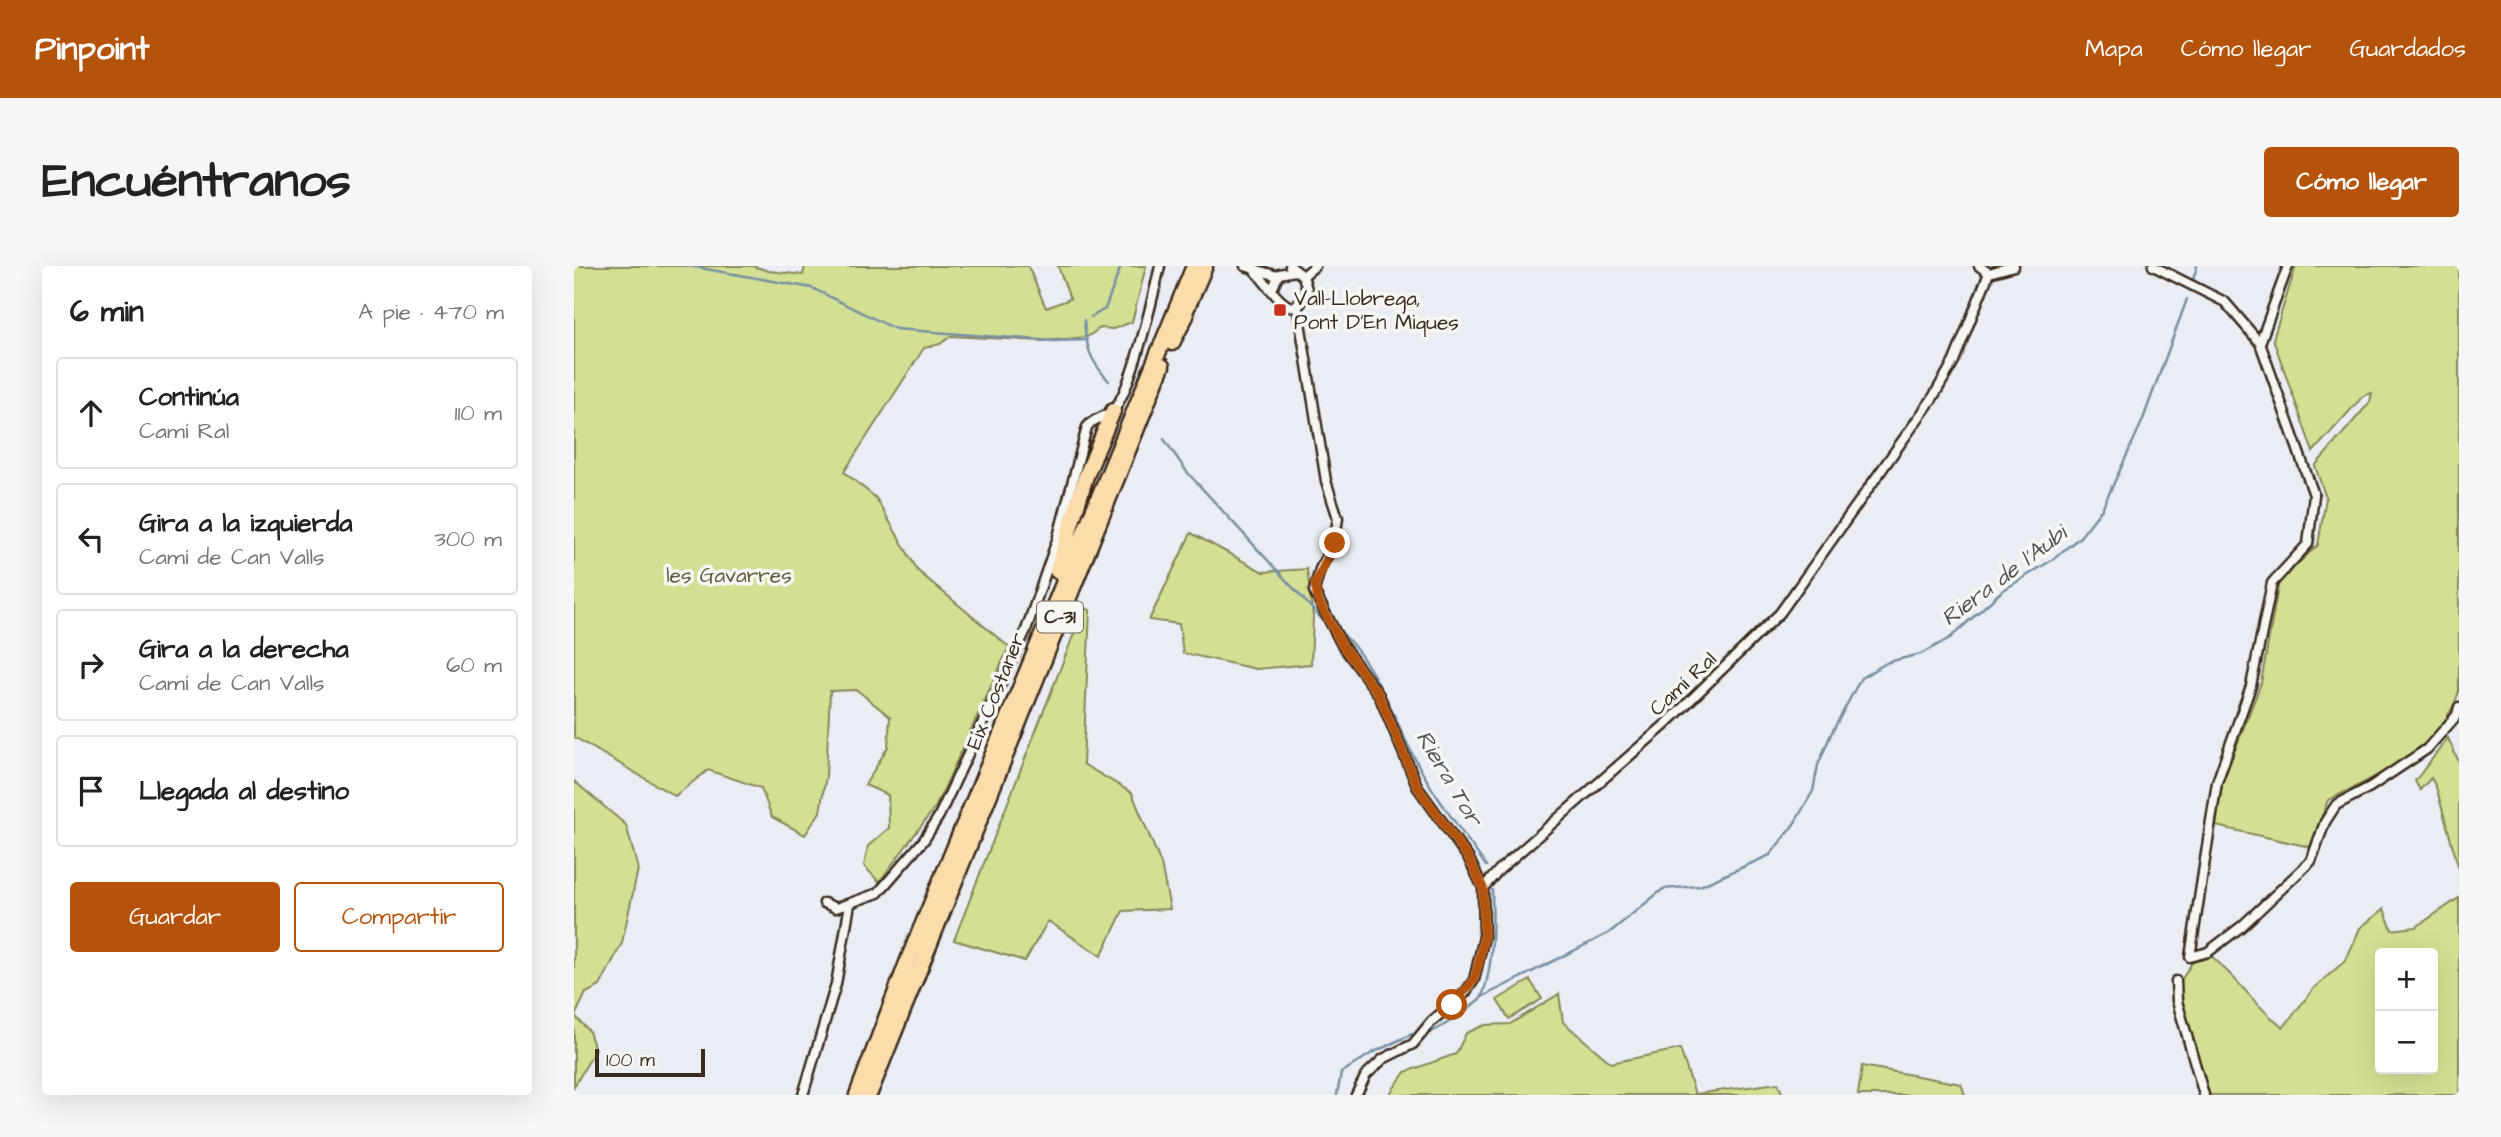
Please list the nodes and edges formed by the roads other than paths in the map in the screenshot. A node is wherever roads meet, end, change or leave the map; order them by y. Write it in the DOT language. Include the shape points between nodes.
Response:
graph roads {
  1 [pos="1160,266"];
  2 [pos="1194,266"];
  3 [pos="1205,266"];
  4 [pos="1210,266"];
  5 [pos="1245,266"];
  6 [pos="1315,266"];
  7 [pos="1979,266"];
  8 [pos="2014,266"];
  9 [pos="2153,266"];
  10 [pos="2288,266"];
  11 [pos="1255,271"];
  12 [pos="1296,271"];
  13 [pos="1278,272"];
  14 [pos="1989,273"];
  15 [pos="1272,291"];
  16 [pos="1297,304"];
  17 [pos="1172,343"];
  18 [pos="2260,343"];
  19 [pos="1113,411"];
  20 [pos="1091,421"];
  21 [pos="1105,430"];
  22 [pos="1024,676"];
  23 [pos="2459,707"];
  24 [pos="1483,888"];
  25 [pos="824,903"];
  26 [pos="850,904"];
  27 [pos="908,960"];
  28 [pos="2176,981"];
  29 [pos="888,1044"];
  30 [pos="803,1095"];
  31 [pos="849,1095"];
  32 [pos="857,1095"];
  33 [pos="869,1095"];
  34 [pos="875,1095"];
  35 [pos="1356,1095"];
  36 [pos="2204,1095"];
  1 -- 19 [label="street" via="1140,344"];
  2 -- 22 [label="highway, Eix Costaner / C-31"];
  3 -- 17 [label="highway, C-31"];
  4 -- 17 [label="highway"];
  5 -- 11 [label="street"];
  6 -- 12 [label="street"];
  7 -- 14 [label="street"];
  8 -- 14 [label="street"];
  9 -- 18 [label="street" via="2225,302"];
  10 -- 18 [label="street"];
  11 -- 13 [label="street"];
  11 -- 15 [label="street"];
  12 -- 13 [label="street"];
  12 -- 16 [label="street" via="1307,284 1307,294"];
  13 -- 15 [label="street"];
  14 -- 24 [label="street, Camí Ral" via="1954,361 1932,399 1780,613 1667,724"];
  15 -- 16 [label="street" via="1283,304"];
  16 -- 24 [label="street" via="1326,481 1338,518 1335,543 1314,591 1342,645 1379,695 1418,788 1469,859"];
  17 -- 29 [label="highway, C-31"];
  18 -- 23 [label="street" via="2314,495 2312,533 2308,544 2272,583 2251,686 2217,782 2190,957 2208,952 2252,916 2311,861 2336,805 2427,749"];
  19 -- 20 [label="street"];
  19 -- 21 [label="highway"];
  20 -- 21 [label="street"];
  20 -- 26 [label="street" via="1026,630 939,816 878,893"];
  21 -- 22 [label="highway" via="1086,476"];
  22 -- 27 [label="highway, Eix Costaner / C-31"];
  24 -- 35 [label="street" via="1484,937 1474,980 1413,1044 1366,1075"];
  25 -- 26 [label="street" via="835,908"];
  26 -- 30 [label="street" via="836,984"];
  27 -- 31 [label="highway"];
  27 -- 32 [label="highway, Eix Costaner / C-31"];
  28 -- 36 [label="street" via="2177,1001"];
  29 -- 33 [label="highway, C-31"];
  29 -- 34 [label="highway"];
}
